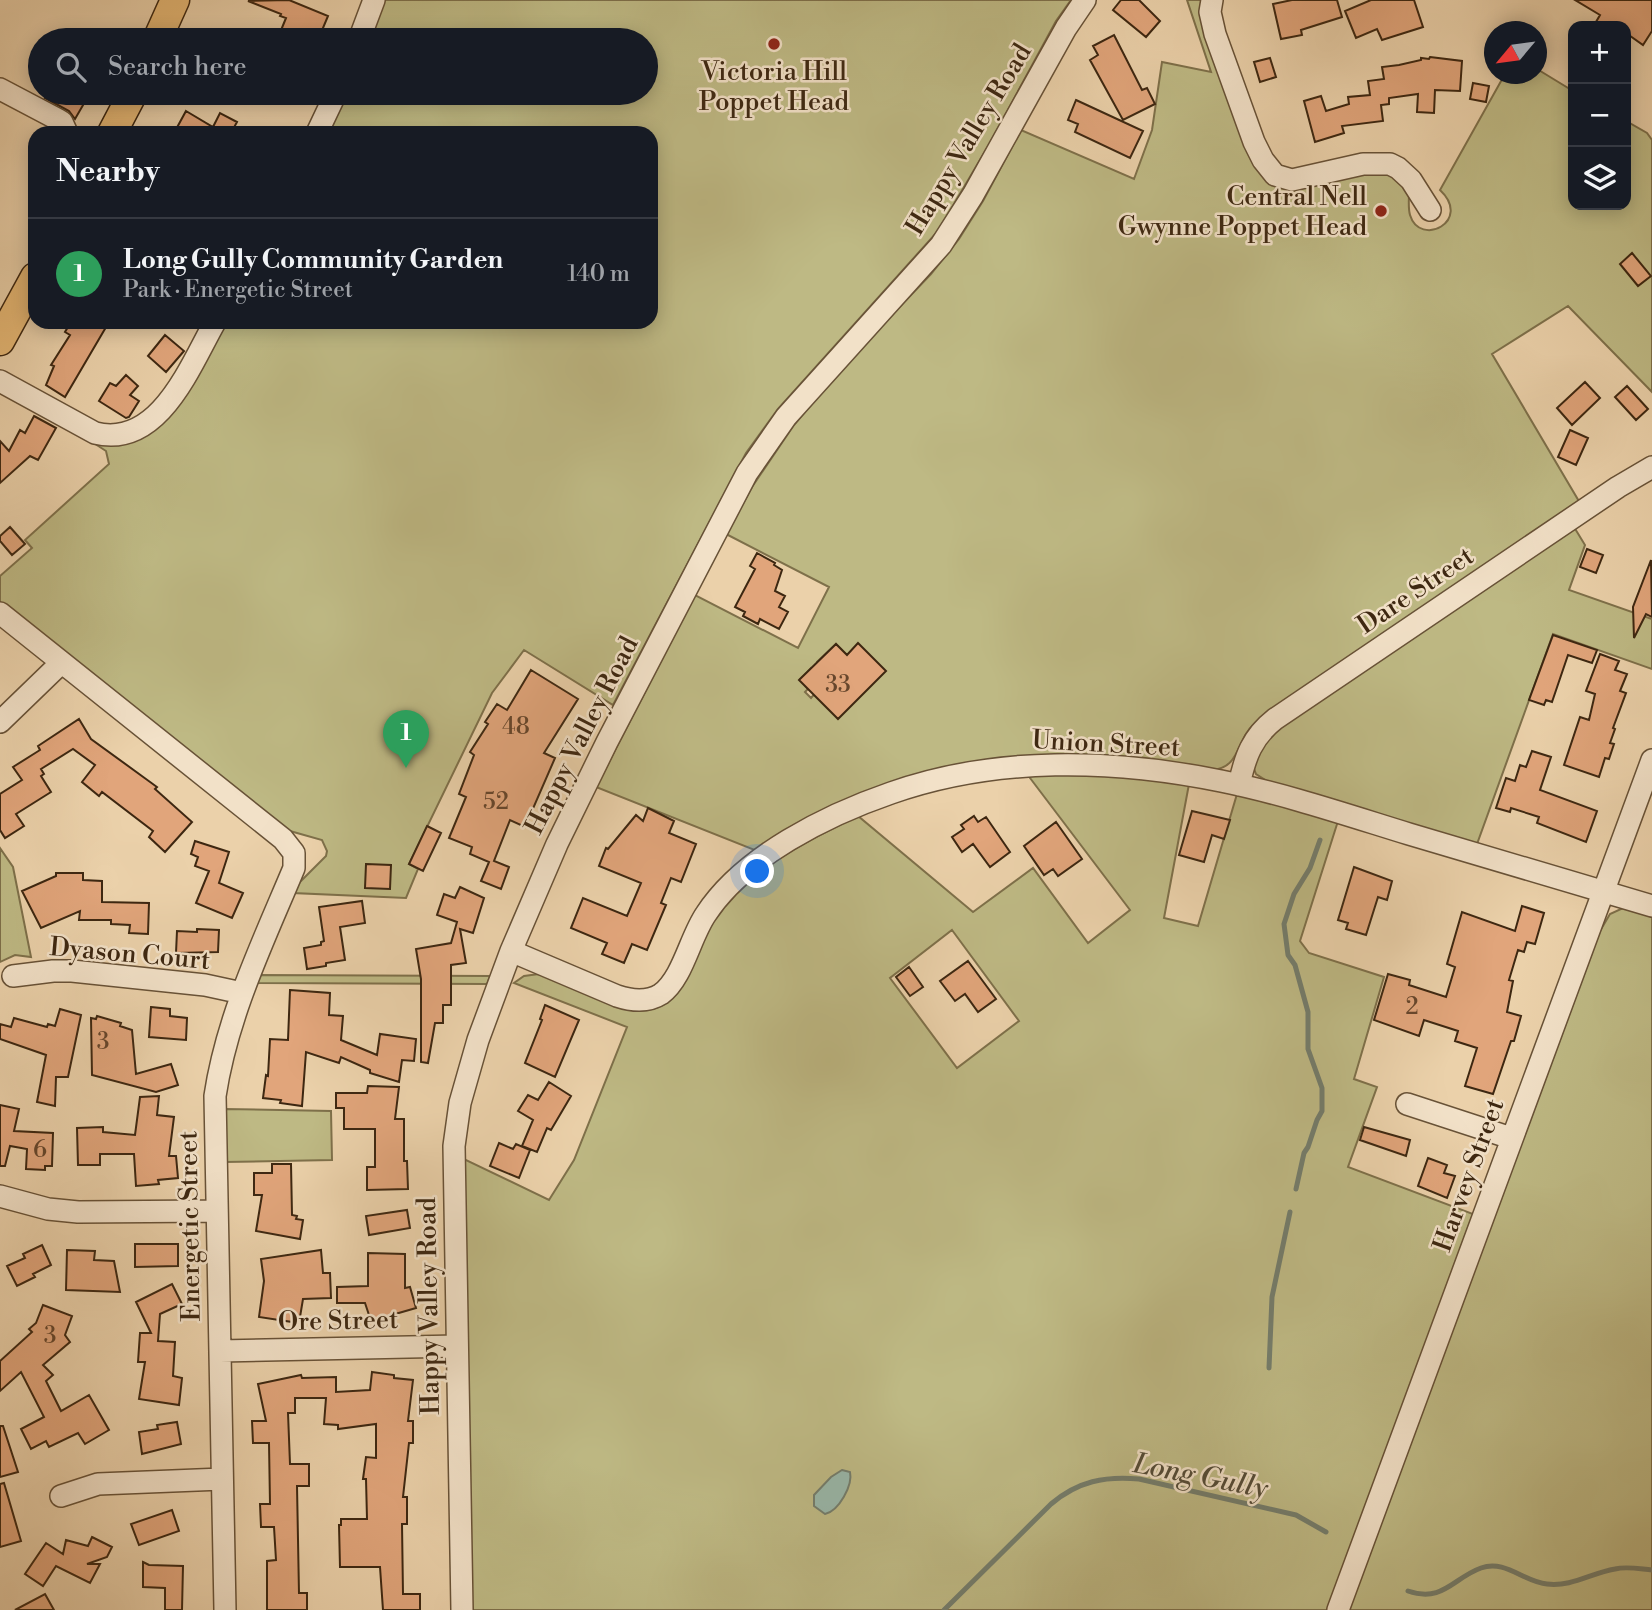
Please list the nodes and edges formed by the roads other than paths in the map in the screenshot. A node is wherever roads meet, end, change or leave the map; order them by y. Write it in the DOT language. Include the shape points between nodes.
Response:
graph roads {
  1 [pos="175,0"];
  2 [pos="374,0"];
  3 [pos="1085,0"];
  4 [pos="1212,0"];
  5 [pos="162,28"];
  6 [pos="364,28"];
  7 [pos="0,89"];
  8 [pos="28,104"];
  9 [pos="30,105"];
  10 [pos="127,105"];
  11 [pos="330,105"];
  12 [pos="64,126"];
  13 [pos="116,126"];
  14 [pos="320,126"];
  15 [pos="1430,210"];
  16 [pos="28,290"];
  17 [pos="211,329"];
  18 [pos="0,341"];
  19 [pos="0,381"];
  20 [pos="1652,467"];
  21 [pos="0,614"];
  22 [pos="61,663"];
  23 [pos="0,722"];
  24 [pos="1652,760"];
  25 [pos="1239,785"];
  26 [pos="1603,892"];
  27 [pos="1652,906"];
  28 [pos="511,951"];
  29 [pos="13,976"];
  30 [pos="242,993"];
  31 [pos="1407,1104"];
  32 [pos="1511,1138"];
  33 [pos="0,1196"];
  34 [pos="216,1211"];
  35 [pos="457,1346"];
  36 [pos="219,1350"];
  37 [pos="222,1479"];
  38 [pos="61,1496"];
  39 [pos="225,1610"];
  40 [pos="462,1610"];
  41 [pos="1338,1610"];
  1 -- 5 [label="main road"];
  2 -- 6 [label="street"];
  3 -- 28 [label="street, Happy Valley Road" via="941,245 786,417 755,459 604,747"];
  4 -- 15 [label="street" via="1215,34 1254,142 1269,169 1280,178 1300,179 1363,164 1390,164 1411,180"];
  7 -- 8 [label="street"];
  9 -- 12 [label="street"];
  10 -- 13 [label="main road"];
  11 -- 14 [label="street"];
  16 -- 18 [label="main road"];
  17 -- 19 [label="street" via="169,401 156,416 130,432 113,436 95,433"];
  20 -- 25 [label="street, Dare Street" via="1275,719 1252,741"];
  21 -- 22 [label="street, Energetic Street"];
  22 -- 23 [label="street"];
  22 -- 30 [label="street, Energetic Street" via="303,853"];
  24 -- 26 [label="street, Harvey Street"];
  25 -- 26 [label="street, Union Street"];
  25 -- 28 [label="street, Union Street" via="1140,769 1030,765 958,775 890,793 803,833 736,879 700,923 667,988 648,999 631,1000"];
  26 -- 27 [label="street, Union Street"];
  26 -- 32 [label="street, Harvey Street"];
  28 -- 35 [label="street, Happy Valley Road" via="469,1068 456,1123"];
  29 -- 30 [label="street, Dyason Court" via="72,971"];
  30 -- 34 [label="street, Energetic Street" via="223,1050 215,1096"];
  31 -- 32 [label="street"];
  32 -- 41 [label="street, Harvey Street"];
  33 -- 34 [label="street" via="78,1212"];
  34 -- 36 [label="street, Energetic Street"];
  35 -- 36 [label="street, Ore Street"];
  35 -- 40 [label="street, Happy Valley Road"];
  36 -- 37 [label="street, Energetic Street"];
  37 -- 38 [label="street" via="98,1484"];
  37 -- 39 [label="street, Energetic Street"];
}
